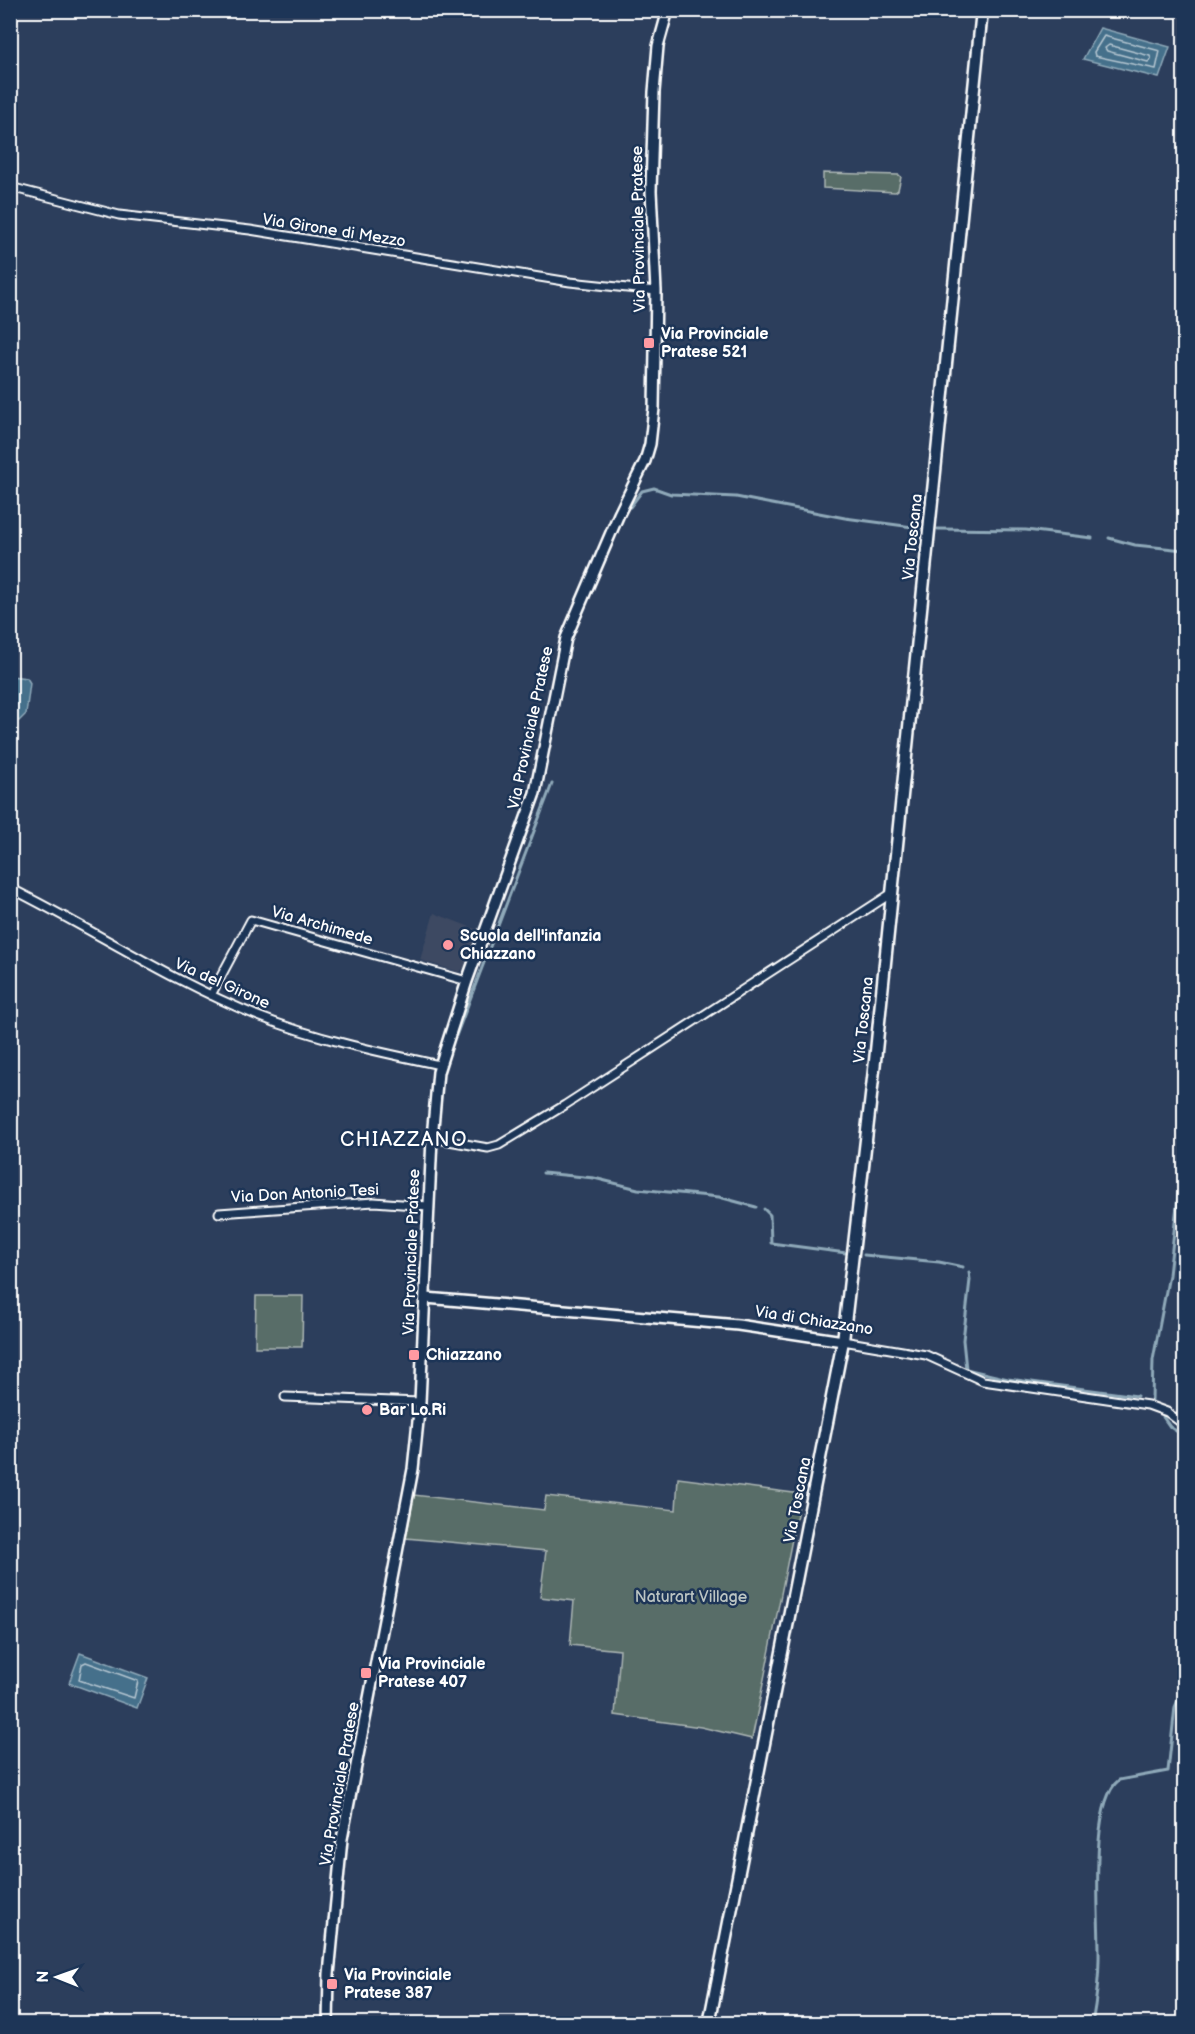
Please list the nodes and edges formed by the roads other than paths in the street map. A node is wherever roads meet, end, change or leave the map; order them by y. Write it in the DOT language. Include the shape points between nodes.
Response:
graph roads {
  1 [pos="668,10"];
  2 [pos="982,10"];
  3 [pos="10,187"];
  4 [pos="656,291"];
  5 [pos="10,888"];
  6 [pos="892,893"];
  7 [pos="467,981"];
  8 [pos="211,995"];
  9 [pos="440,1065"];
  10 [pos="432,1138"];
  11 [pos="428,1206"];
  12 [pos="219,1213"];
  13 [pos="426,1298"];
  14 [pos="843,1341"];
  15 [pos="285,1397"];
  16 [pos="420,1402"];
  17 [pos="1185,1425"];
  18 [pos="328,2024"];
  19 [pos="709,2024"];
  1 -- 4 [label="street, Via Provinciale Pratese" via="658,46 654,92 651,191"];
  2 -- 6 [label="main road, Via Toscana"];
  3 -- 4 [label="street, Via Girone di Mezzo" via="119,215 250,230 570,282"];
  4 -- 7 [label="street, Via Provinciale Pratese" via="654,408 645,461 566,638 535,793"];
  5 -- 8 [label="street, Via del Girone" via="146,964"];
  6 -- 10 [label="street" via="499,1145 488,1148"];
  6 -- 14 [label="main road, Via Toscana"];
  7 -- 8 [label="street, Via Archimede" via="251,920"];
  7 -- 9 [label="street, Via Provinciale Pratese"];
  8 -- 9 [label="street, Via del Girone" via="286,1026"];
  9 -- 10 [label="street, Via Provinciale Pratese"];
  10 -- 11 [label="street, Via Provinciale Pratese"];
  11 -- 12 [label="street, Via Don Antonio Tesi" via="374,1202"];
  11 -- 13 [label="street, Via Provinciale Pratese"];
  13 -- 14 [label="street, Via di Chiazzano" via="727,1323"];
  13 -- 16 [label="street, Via Provinciale Pratese"];
  14 -- 17 [label="street, Via di Chiazzano" via="926,1354 983,1381 1155,1407"];
  14 -- 19 [label="main road, Via Toscana"];
  15 -- 16 [label="street"];
  16 -- 18 [label="street, Via Provinciale Pratese" via="403,1533 342,1839"];
}
